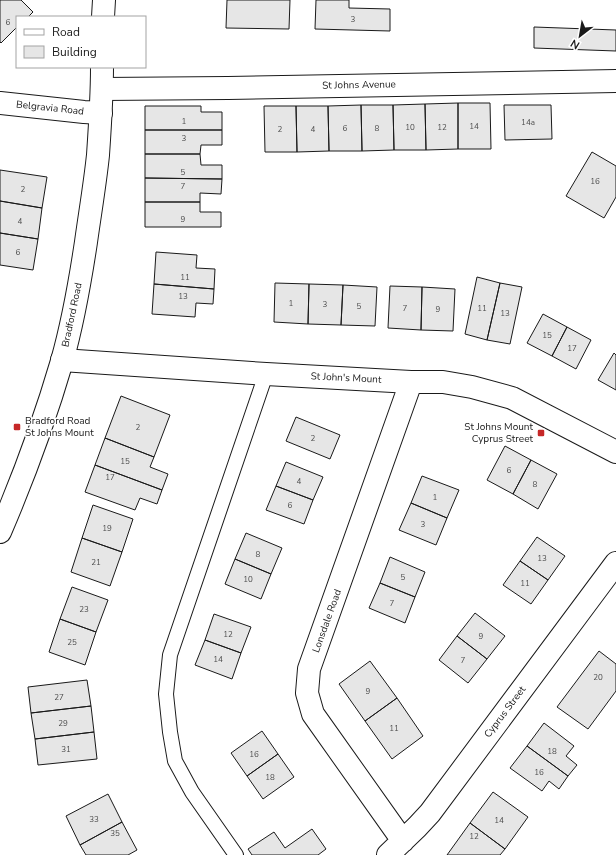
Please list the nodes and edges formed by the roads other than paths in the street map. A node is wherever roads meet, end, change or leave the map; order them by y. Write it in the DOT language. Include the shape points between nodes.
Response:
graph roads {
  1 [pos="104,0"];
  2 [pos="103,16"];
  3 [pos="102,68"];
  4 [pos="616,81"];
  5 [pos="102,89"];
  6 [pos="0,103"];
  7 [pos="101,113"];
  8 [pos="62,360"];
  9 [pos="266,374"];
  10 [pos="411,382"];
  11 [pos="616,452"];
  12 [pos="0,532"];
  13 [pos="616,563"];
  14 [pos="396,848"];
  15 [pos="236,855"];
  1 -- 2 [label="street"];
  3 -- 5 [label="street, Bradford Road"];
  4 -- 5 [label="street, St Johns Avenue"];
  5 -- 7 [label="street, Bradford Road"];
  6 -- 7 [label="street, Belgravia Road"];
  7 -- 8 [label="street, Bradford Road" via="92,204 80,282"];
  8 -- 9 [label="street, St John's Mount"];
  8 -- 12 [label="street, Bradford Road" via="32,452"];
  9 -- 10 [label="street, St John's Mount"];
  9 -- 15 [label="lane" via="170,655 166,694 175,761 192,792"];
  10 -- 11 [label="street, St John's Mount" via="443,382 512,398"];
  10 -- 14 [label="street, Lonsdale Road" via="310,669 308,693 313,714"];
  13 -- 14 [label="street, Cyprus Street" via="430,813"];
}
